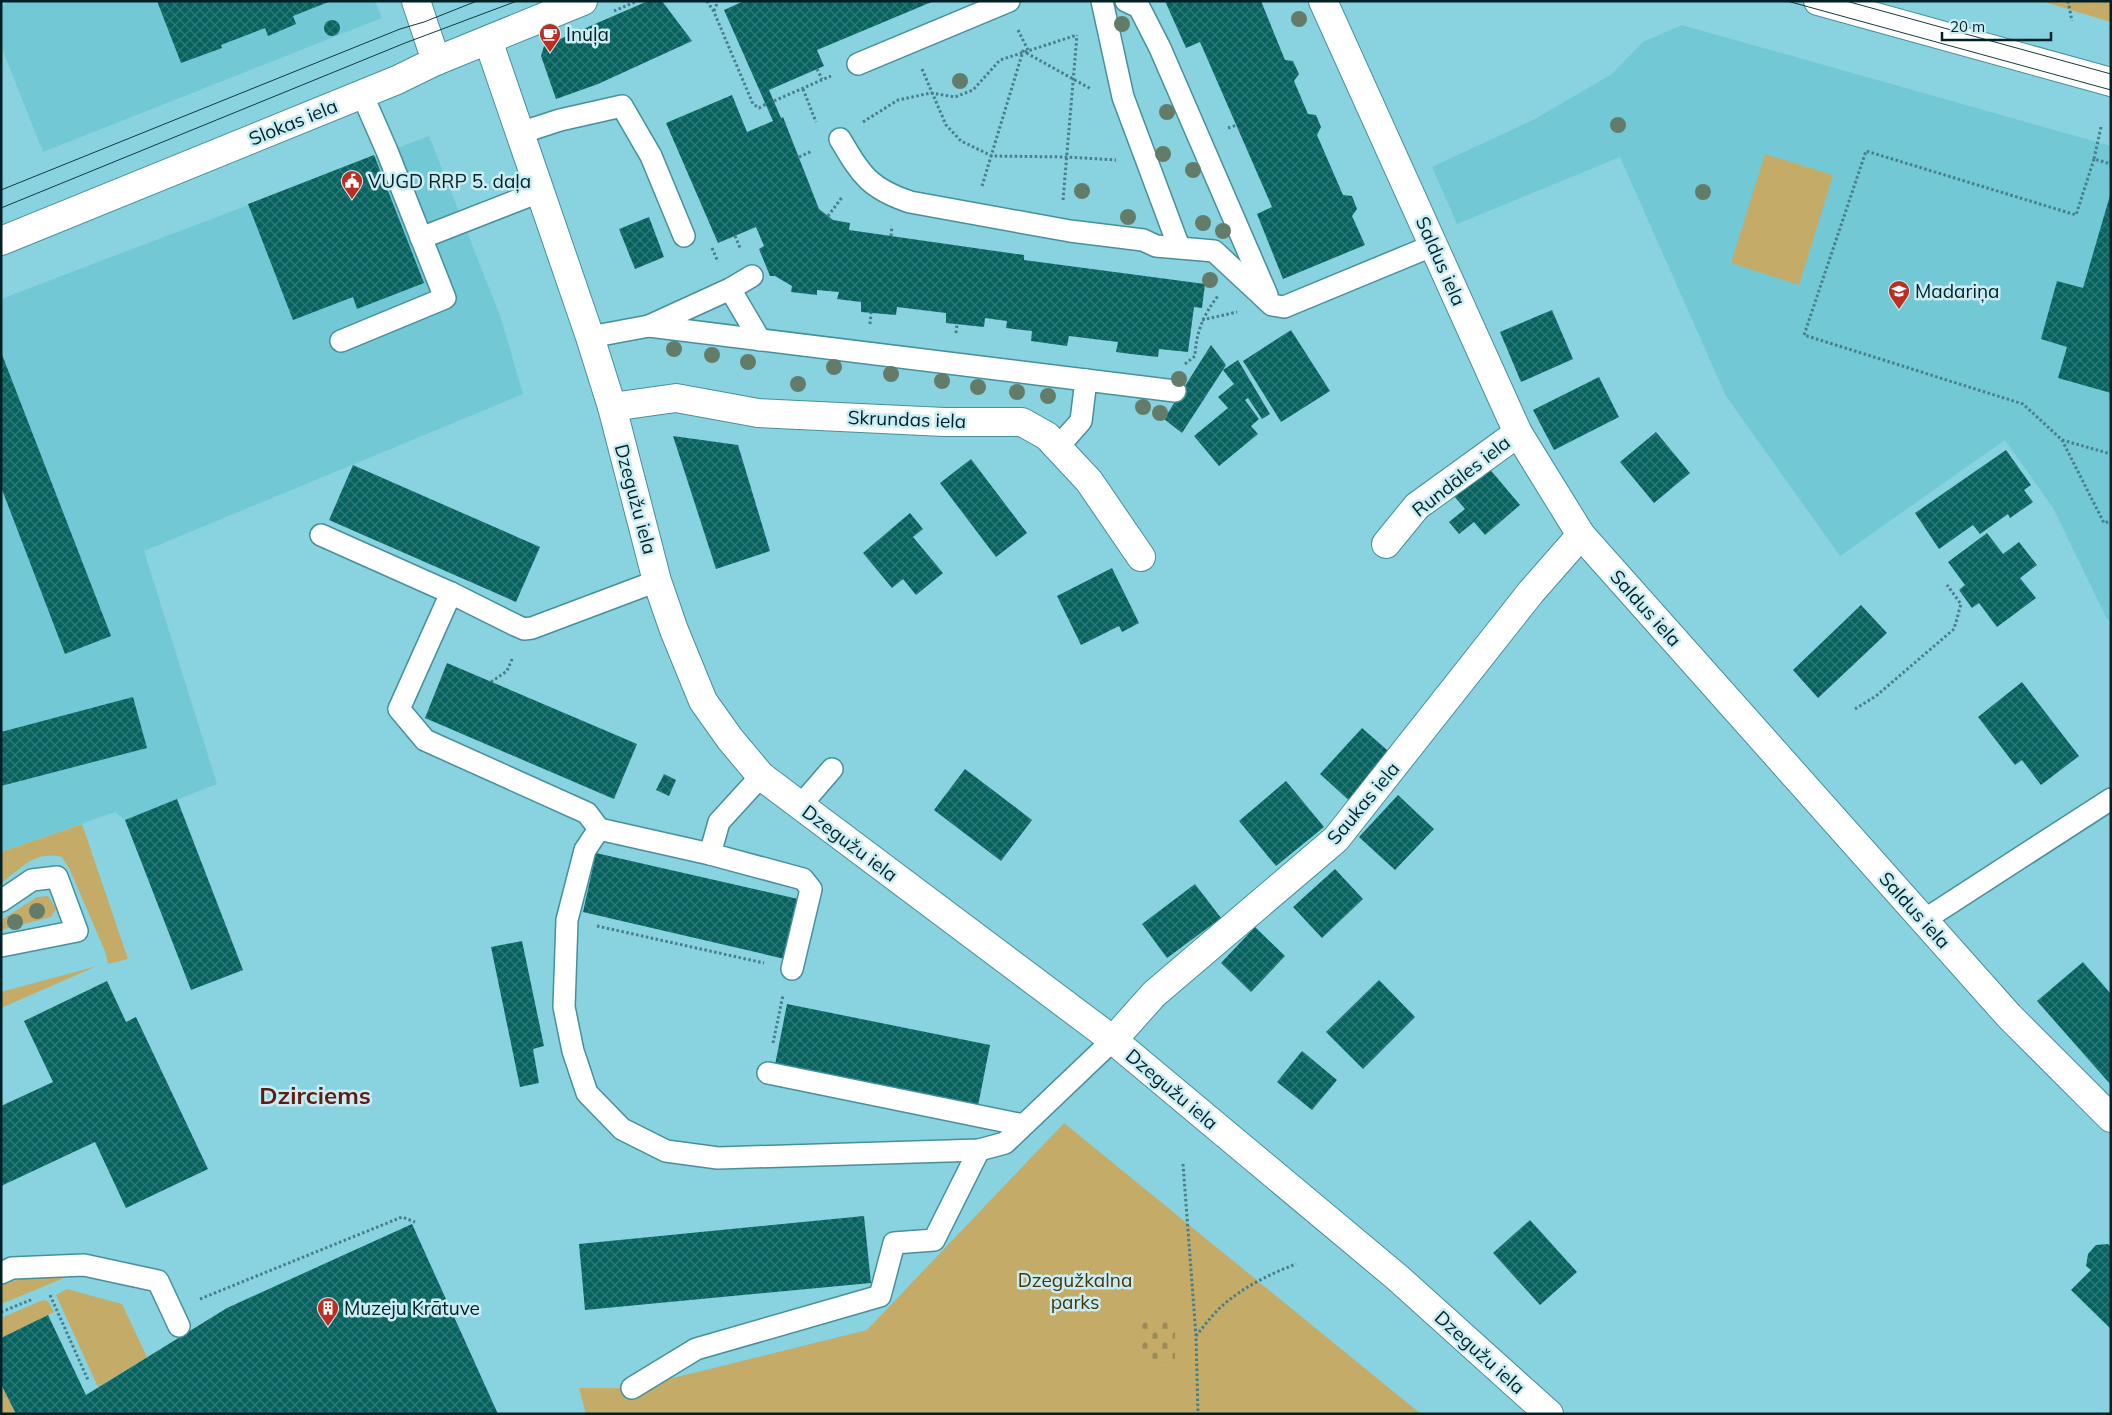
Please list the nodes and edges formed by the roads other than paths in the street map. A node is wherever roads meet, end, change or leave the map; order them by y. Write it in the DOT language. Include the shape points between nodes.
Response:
graph roads {
  1 [pos="416,1"];
  2 [pos="583,1"];
  3 [pos="1009,1"];
  4 [pos="1102,1"];
  5 [pos="1126,1"];
  6 [pos="1323,1"];
  7 [pos="1818,1"];
  8 [pos="1877,9"];
  9 [pos="488,40"];
  10 [pos="436,61"];
  11 [pos="858,64"];
  12 [pos="2111,82"];
  13 [pos="362,94"];
  14 [pos="520,133"];
  15 [pos="840,138"];
  16 [pos="539,192"];
  17 [pos="1238,231"];
  18 [pos="684,236"];
  19 [pos="421,238"];
  20 [pos="1,241"];
  21 [pos="1434,245"];
  22 [pos="1179,247"];
  23 [pos="1214,251"];
  24 [pos="752,276"];
  25 [pos="730,290"];
  26 [pos="1272,305"];
  27 [pos="649,326"];
  28 [pos="590,337"];
  29 [pos="760,340"];
  30 [pos="341,341"];
  31 [pos="1086,380"];
  32 [pos="1175,390"];
  33 [pos="612,407"];
  34 [pos="1518,432"];
  35 [pos="1058,447"];
  36 [pos="322,534"];
  37 [pos="1581,535"];
  38 [pos="1386,544"];
  39 [pos="1141,557"];
  40 [pos="658,581"];
  41 [pos="451,593"];
  42 [pos="832,769"];
  43 [pos="761,776"];
  44 [pos="2111,799"];
  45 [pos="800,806"];
  46 [pos="599,829"];
  47 [pos="710,854"];
  48 [pos="1,901"];
  49 [pos="1924,920"];
  50 [pos="1,946"];
  51 [pos="792,969"];
  52 [pos="1113,1040"];
  53 [pos="768,1073"];
  54 [pos="2111,1118"];
  55 [pos="1023,1125"];
  56 [pos="979,1150"];
  57 [pos="1,1273"];
  58 [pos="175,1318"];
  59 [pos="632,1388"];
  60 [pos="1548,1414"];
  1 -- 10 [label="street"];
  2 -- 9 [label="street, Slokas iela"];
  3 -- 11 [label="lane"];
  4 -- 22 [label="lane" via="1123,97"];
  5 -- 17 [label="lane" via="1139,7 1160,48"];
  6 -- 21 [label="street, Saldus iela"];
  7 -- 8 [label="street"];
  8 -- 12 [label="street"];
  9 -- 10 [label="street, Slokas iela"];
  9 -- 14 [label="street, Dzegužu iela"];
  10 -- 13 [label="street, Slokas iela"];
  13 -- 19 [label="lane"];
  13 -- 20 [label="street, Slokas iela"];
  14 -- 16 [label="street, Dzegužu iela"];
  14 -- 18 [label="lane" via="622,106 651,156"];
  15 -- 22 [label="lane" via="861,174 876,187 910,202 1143,240 1156,246"];
  16 -- 19 [label="lane"];
  16 -- 28 [label="street, Dzegužu iela"];
  17 -- 23 [label="lane" via="1231,244"];
  17 -- 26 [label="lane"];
  19 -- 30 [label="lane" via="445,298"];
  21 -- 26 [label="lane" via="1284,307"];
  21 -- 34 [label="street, Saldus iela"];
  22 -- 23 [label="lane"];
  23 -- 26 [label="lane"];
  24 -- 25 [label="lane"];
  25 -- 27 [label="lane"];
  25 -- 29 [label="lane"];
  27 -- 28 [label="lane"];
  27 -- 29 [label="lane"];
  28 -- 33 [label="street, Dzegužu iela"];
  29 -- 31 [label="lane"];
  31 -- 32 [label="lane"];
  31 -- 35 [label="lane" via="1081,421"];
  33 -- 35 [label="street, Skrundas iela" via="676,398 758,413 944,422 1022,422 1047,436"];
  33 -- 40 [label="street, Dzegužu iela"];
  34 -- 37 [label="street, Saldus iela"];
  34 -- 38 [label="street, Rundāles iela" via="1417,506"];
  35 -- 39 [label="street, Skrundas iela" via="1089,481"];
  36 -- 41 [label="lane"];
  37 -- 49 [label="street, Saldus iela"];
  37 -- 52 [label="street, Saukas iela" via="1532,592 1336,840 1154,994"];
  40 -- 41 [label="lane" via="524,629"];
  40 -- 43 [label="street, Dzegužu iela" via="703,700"];
  41 -- 46 [label="lane" via="399,709 425,740 587,813"];
  42 -- 45 [label="lane"];
  43 -- 45 [label="street, Dzegužu iela"];
  43 -- 47 [label="lane" via="719,822"];
  44 -- 49 [label="lane"];
  45 -- 52 [label="street, Dzegužu iela"];
  46 -- 47 [label="lane"];
  46 -- 56 [label="lane" via="585,850 567,920 564,1007 573,1051 588,1093 622,1129 666,1151 718,1158"];
  47 -- 51 [label="lane" via="802,879 811,889"];
  48 -- 50 [label="lane" via="32,880 57,877 77,931"];
  49 -- 54 [label="street, Saldus iela" via="2009,1016"];
  52 -- 55 [label="lane"];
  52 -- 60 [label="street, Dzegužu iela" via="1398,1278"];
  53 -- 55 [label="lane"];
  55 -- 56 [label="lane" via="1005,1143"];
  56 -- 59 [label="lane" via="934,1240 894,1243 880,1296 696,1349"];
  57 -- 58 [label="lane" via="12,1268 84,1266 158,1281"];
}
